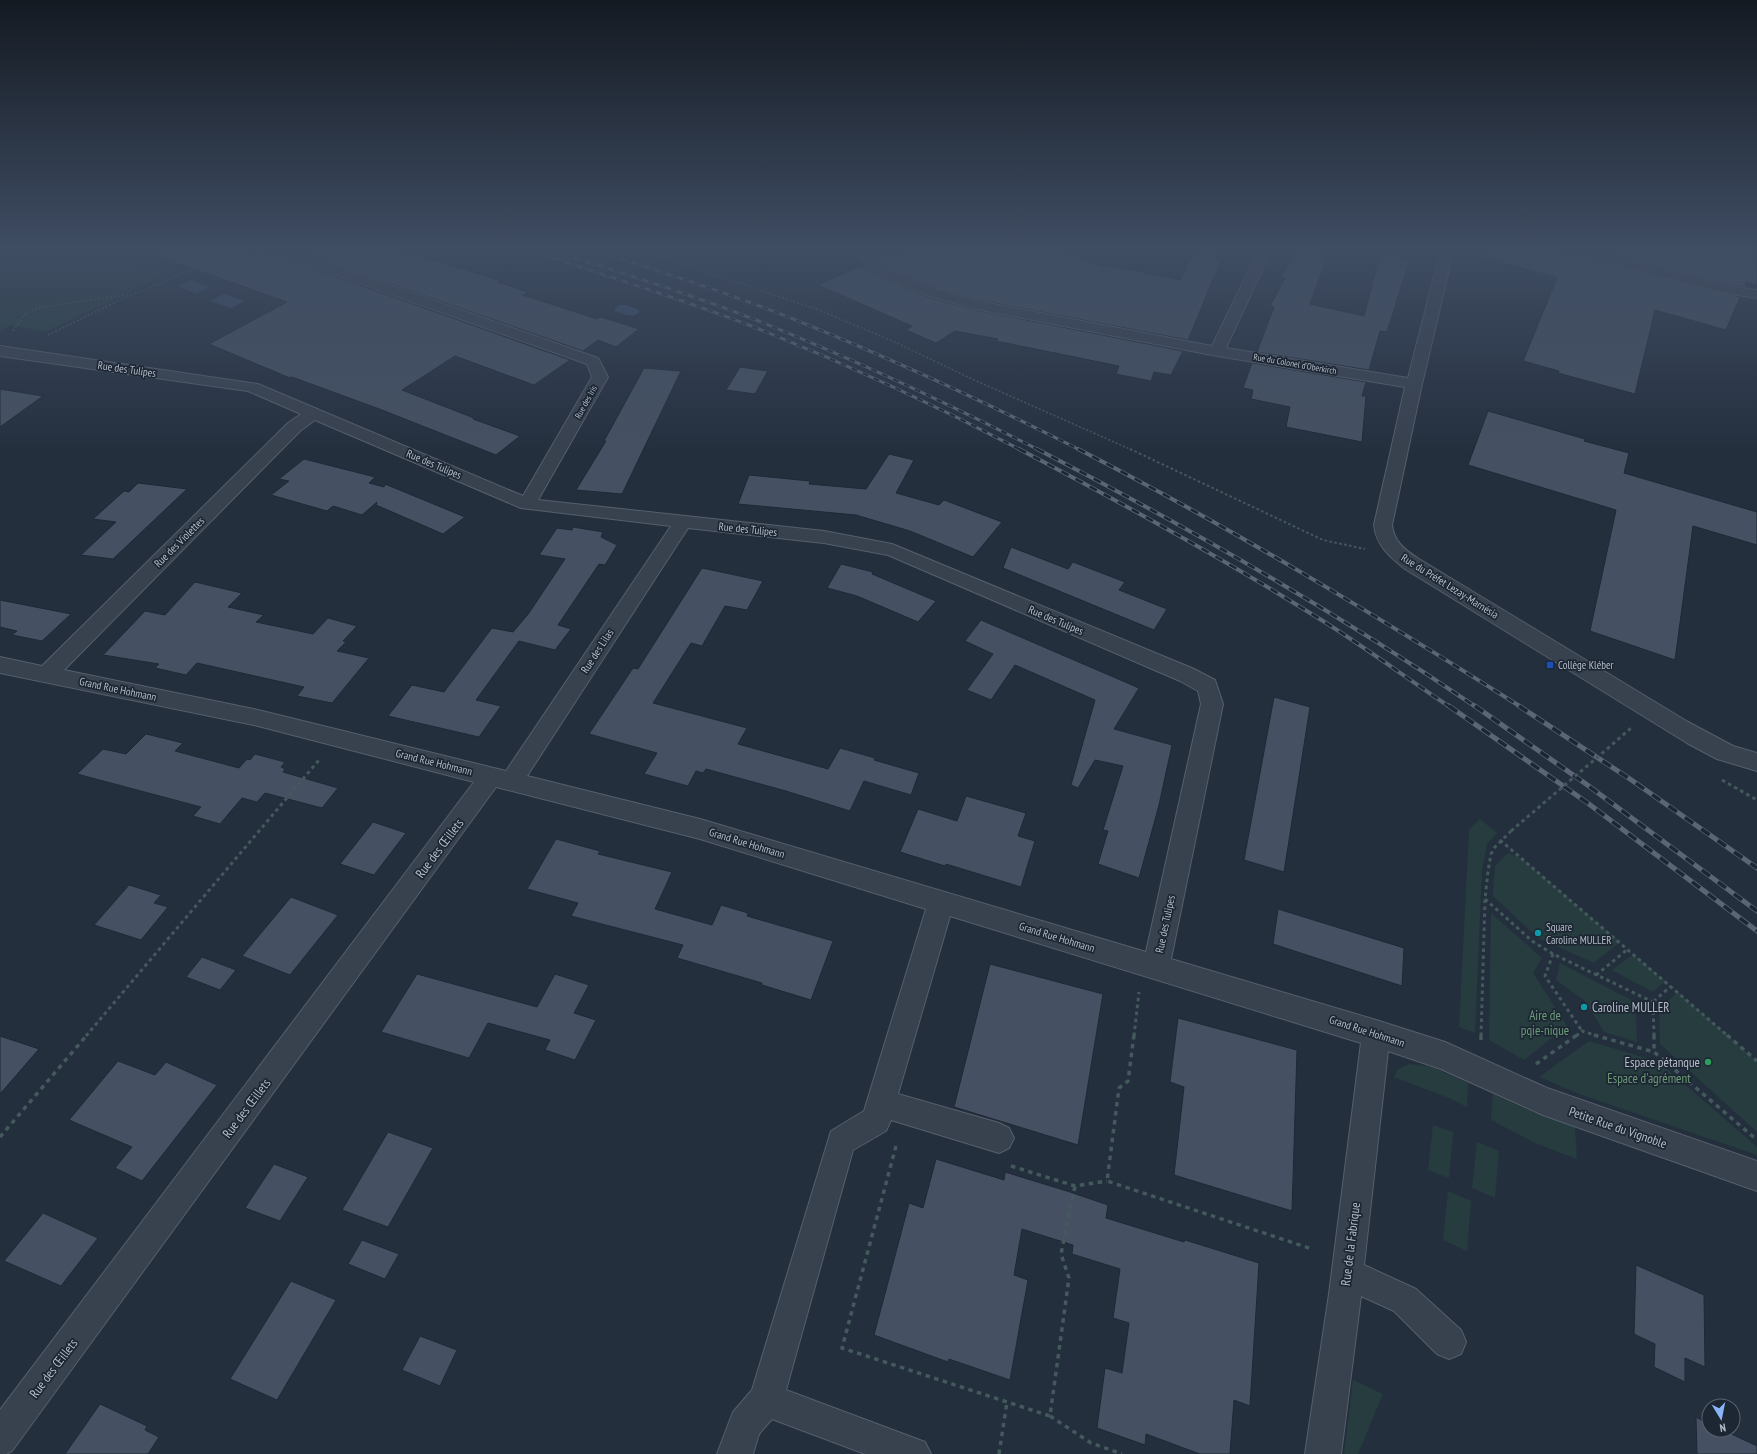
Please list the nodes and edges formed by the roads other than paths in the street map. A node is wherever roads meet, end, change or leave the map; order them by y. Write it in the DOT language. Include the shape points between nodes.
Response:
graph roads {
  1 [pos="468,317"];
  2 [pos="1034,317"];
  3 [pos="1233,317"];
  4 [pos="1431,317"];
  5 [pos="0,351"];
  6 [pos="1217,351"];
  7 [pos="1414,384"];
  8 [pos="313,414"];
  9 [pos="527,504"];
  10 [pos="683,522"];
  11 [pos="0,665"];
  12 [pos="47,674"];
  13 [pos="1757,762"];
  14 [pos="502,779"];
  15 [pos="941,902"];
  16 [pos="1150,965"];
  17 [pos="1376,1033"];
  18 [pos="1481,1059"];
  19 [pos="881,1103"];
  20 [pos="999,1138"];
  21 [pos="1757,1176"];
  22 [pos="1347,1273"];
  23 [pos="1449,1342"];
  24 [pos="766,1400"];
  25 [pos="0,1439"];
  26 [pos="734,1454"];
  27 [pos="913,1454"];
  28 [pos="1323,1454"];
  1 -- 9 [label="street, Rue des Iris" via="593,361 600,377"];
  2 -- 6 [label="street, Rue du Colonel d'Oberkirch"];
  3 -- 6 [label="street"];
  4 -- 7 [label="street, Rue du Préfet Lezay-Marnésia"];
  5 -- 8 [label="street, Rue des Tulipes" via="252,387"];
  6 -- 7 [label="street, Rue du Colonel d'Oberkirch"];
  7 -- 13 [label="street, Rue du Préfet Lezay-Marnésia" via="1383,526 1383,535 1393,549 1412,564 1616,690 1710,745"];
  8 -- 9 [label="street, Rue des Tulipes"];
  8 -- 12 [label="street, Rue des Violettes" via="289,433"];
  9 -- 10 [label="street, Rue des Tulipes"];
  10 -- 14 [label="street, Rue des Lilas"];
  10 -- 16 [label="street, Rue des Tulipes" via="824,536 892,550 1187,675 1207,686 1212,704"];
  11 -- 12 [label="street, Grand Rue Hohmann"];
  12 -- 14 [label="street, Grand Rue Hohmann" via="258,718"];
  14 -- 15 [label="street, Grand Rue Hohmann" via="700,829"];
  14 -- 25 [label="street, Rue des Œillets"];
  15 -- 16 [label="street, Grand Rue Hohmann"];
  15 -- 19 [label="street"];
  16 -- 17 [label="street, Grand Rue Hohmann"];
  17 -- 18 [label="street, Grand Rue Hohmann" via="1445,1056"];
  17 -- 22 [label="street, Rue de la Fabrique"];
  18 -- 21 [label="street, Petite Rue du Vignoble" via="1543,1101"];
  19 -- 20 [label="street"];
  19 -- 24 [label="street" via="876,1122 841,1141"];
  22 -- 23 [label="street" via="1405,1300"];
  22 -- 28 [label="street, Rue de la Fabrique"];
  24 -- 26 [label="street" via="745,1424"];
  24 -- 27 [label="street"];
}
